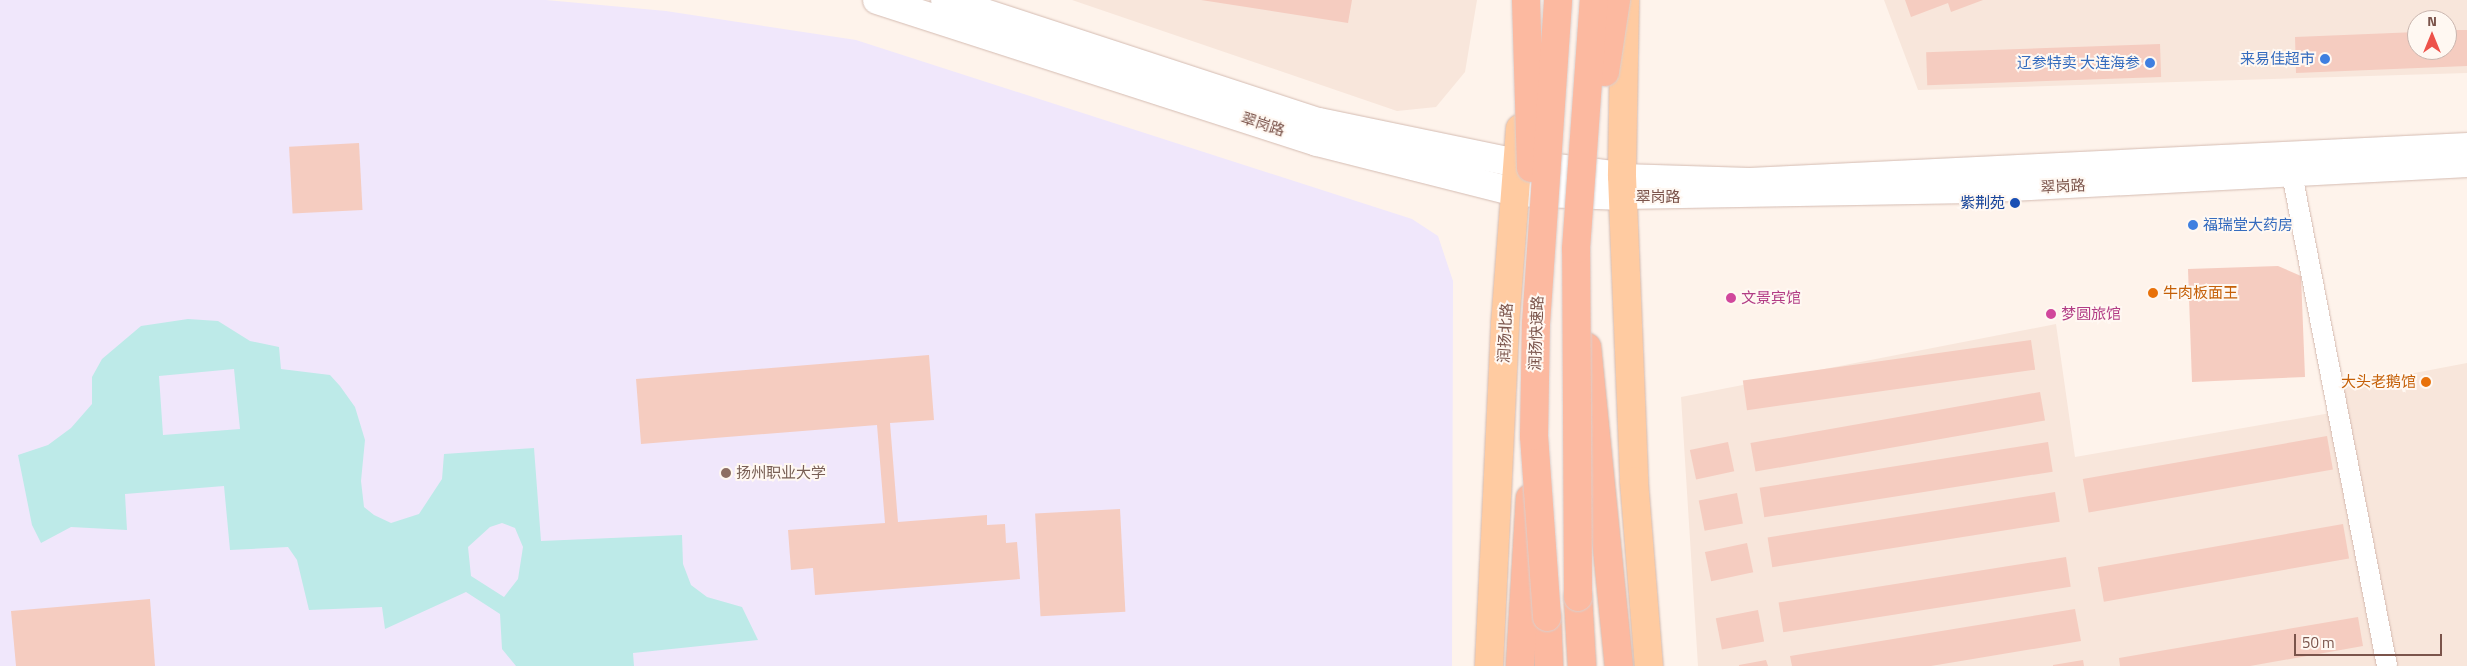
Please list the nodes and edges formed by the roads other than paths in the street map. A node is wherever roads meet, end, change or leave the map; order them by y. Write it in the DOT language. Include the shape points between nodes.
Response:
graph roads {
  1 [pos="877,0"];
  2 [pos="945,0"];
  3 [pos="1526,0"];
  4 [pos="1532,0"];
  5 [pos="1558,0"];
  6 [pos="1594,0"];
  7 [pos="1616,0"];
  8 [pos="1625,0"];
  9 [pos="2467,145"];
  10 [pos="1517,163"];
  11 [pos="2467,164"];
  12 [pos="2292,174"];
  13 [pos="1623,186"];
  14 [pos="1514,192"];
  15 [pos="1576,249"];
  16 [pos="1536,324"];
  17 [pos="1534,615"];
  18 [pos="1489,666"];
  19 [pos="1520,666"];
  20 [pos="1549,666"];
  21 [pos="1582,666"];
  22 [pos="1619,666"];
  23 [pos="1649,666"];
  24 [pos="2387,666"];
  1 -- 14 [label="main road, 翠岗路" via="1317,142"];
  2 -- 10 [label="main road, 翠岗路" via="1319,122"];
  3 -- 16 [label="highway, bridge"];
  4 -- 10 [label="main road, 润扬北路"];
  5 -- 16 [label="highway, 润扬快速路, bridge"];
  6 -- 15 [label="highway, bridge"];
  7 -- 15 [label="highway, bridge"];
  8 -- 13 [label="main road"];
  9 -- 13 [label="street, 翠岗路"];
  10 -- 13 [label="main road, 翠岗路"];
  10 -- 14 [label="main road, 润扬北路"];
  11 -- 12 [label="street, 翠岗路"];
  12 -- 13 [label="street, 翠岗路" via="1973,190"];
  12 -- 24 [label="street"];
  13 -- 14 [label="main road, 翠岗路"];
  13 -- 23 [label="main road" via="1634,481"];
  14 -- 18 [label="main road, 润扬北路"];
  15 -- 21 [label="highway, bridge" via="1578,598"];
  15 -- 22 [label="highway, bridge"];
  16 -- 17 [label="highway, 润扬快速路, bridge"];
  17 -- 19 [label="highway"];
  17 -- 20 [label="highway, 润扬快速路"];
}
